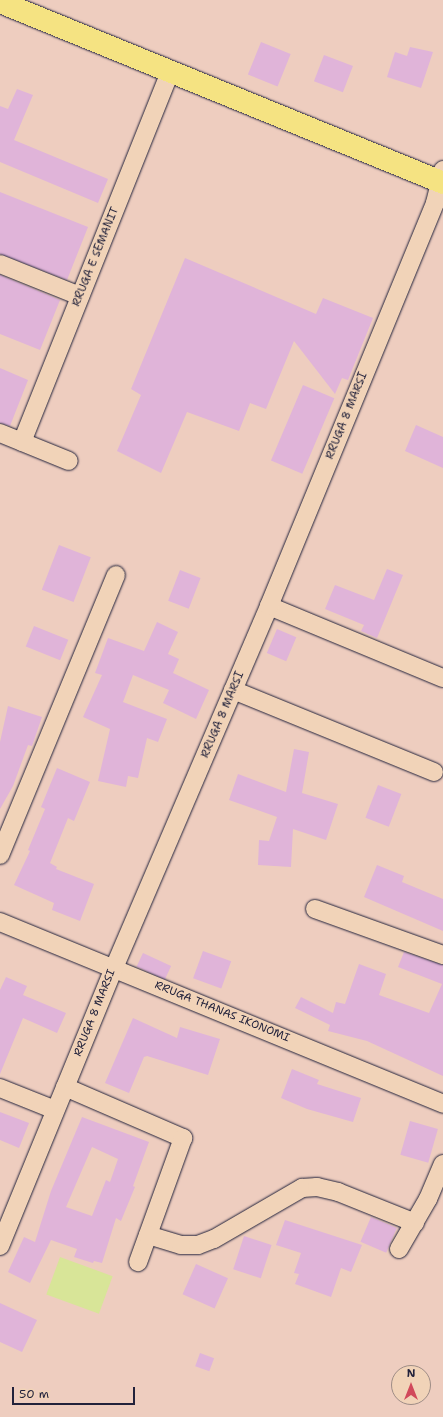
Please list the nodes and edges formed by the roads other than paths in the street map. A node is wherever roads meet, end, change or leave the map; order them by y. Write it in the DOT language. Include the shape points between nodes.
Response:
graph roads {
  1 [pos="0,2"];
  2 [pos="170,72"];
  3 [pos="442,178"];
  4 [pos="0,264"];
  5 [pos="80,296"];
  6 [pos="0,434"];
  7 [pos="22,442"];
  8 [pos="69,461"];
  9 [pos="116,575"];
  10 [pos="269,606"];
  11 [pos="443,678"];
  12 [pos="233,690"];
  13 [pos="434,772"];
  14 [pos="0,855"];
  15 [pos="315,909"];
  16 [pos="0,922"];
  17 [pos="443,955"];
  18 [pos="114,968"];
  19 [pos="65,1087"];
  20 [pos="0,1088"];
  21 [pos="443,1104"];
  22 [pos="55,1110"];
  23 [pos="443,1164"];
  24 [pos="415,1223"];
  25 [pos="148,1234"];
  26 [pos="0,1246"];
  27 [pos="399,1249"];
  28 [pos="138,1262"];
  1 -- 2 [label="main road"];
  2 -- 3 [label="main road"];
  2 -- 5 [label="street, RRUGA E SEMANIT"];
  3 -- 10 [label="street, RRUGA 8 MARSI" via="435,203"];
  4 -- 5 [label="street"];
  5 -- 7 [label="street, RRUGA E SEMANIT"];
  6 -- 7 [label="street"];
  7 -- 8 [label="street"];
  9 -- 14 [label="street"];
  10 -- 11 [label="street"];
  10 -- 12 [label="street, RRUGA 8 MARSI"];
  12 -- 13 [label="street"];
  12 -- 18 [label="street, RRUGA 8 MARSI"];
  15 -- 17 [label="street"];
  16 -- 18 [label="street, RRUGA THANAS IKONOMI"];
  18 -- 19 [label="street, RRUGA 8 MARSI"];
  18 -- 21 [label="street, RRUGA THANAS IKONOMI"];
  19 -- 22 [label="street, RRUGA 8 MARSI"];
  19 -- 25 [label="street" via="184,1138"];
  20 -- 22 [label="street"];
  22 -- 26 [label="street, RRUGA 8 MARSI"];
  23 -- 24 [label="street"];
  24 -- 25 [label="street" via="317,1186 302,1188 214,1239 198,1245 181,1245"];
  24 -- 27 [label="street"];
  25 -- 28 [label="street"];
}
